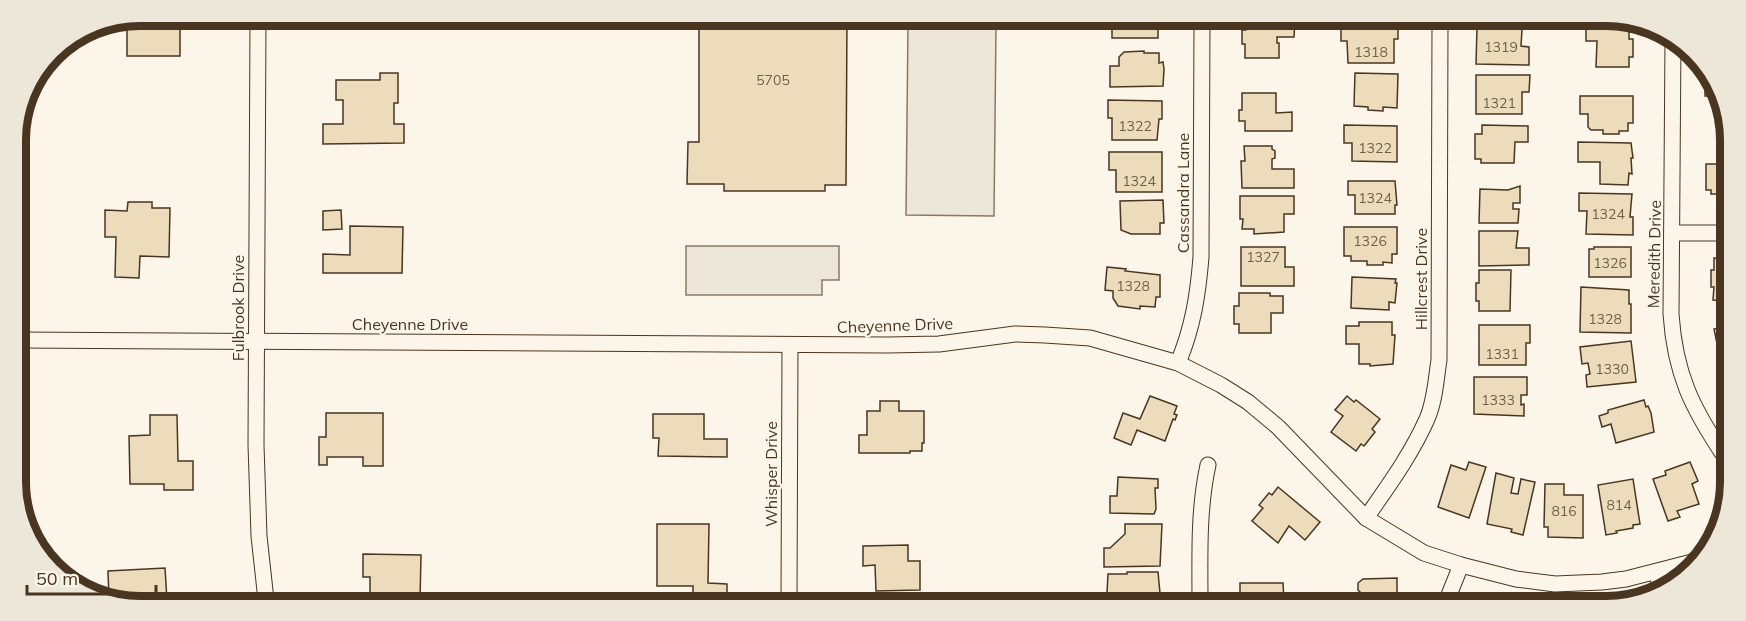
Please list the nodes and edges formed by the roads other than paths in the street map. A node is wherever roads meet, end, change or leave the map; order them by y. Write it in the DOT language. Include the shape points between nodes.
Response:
graph roads {
  1 [pos="258,26"];
  2 [pos="1202,26"];
  3 [pos="1440,26"];
  4 [pos="1673,47"];
  5 [pos="1672,233"];
  6 [pos="1720,233"];
  7 [pos="26,340"];
  8 [pos="256,341"];
  9 [pos="790,345"];
  10 [pos="1178,363"];
  11 [pos="1720,450"];
  12 [pos="1208,465"];
  13 [pos="1366,518"];
  14 [pos="1685,564"];
  15 [pos="1461,565"];
  16 [pos="1656,572"];
  17 [pos="1659,582"];
  18 [pos="1200,595"];
  19 [pos="1448,595"];
  20 [pos="266,596"];
  21 [pos="789,596"];
  1 -- 8 [label="street, Fulbrook Drive"];
  2 -- 10 [label="street, Cassandra Lane" via="1201,257 1190,335"];
  3 -- 13 [label="street, Hillcrest Drive" via="1439,360 1427,419 1409,454"];
  4 -- 5 [label="street, Meredith Drive"];
  5 -- 6 [label="street"];
  5 -- 11 [label="street, Meredith Drive" via="1673,344 1690,400"];
  7 -- 8 [label="street, Cheyenne Drive"];
  8 -- 9 [label="street, Cheyenne Drive"];
  8 -- 20 [label="street, Fulbrook Drive" via="257,490"];
  9 -- 10 [label="street, Cheyenne Drive" via="939,344 1030,334 1090,338"];
  9 -- 21 [label="street, Whisper Drive"];
  10 -- 13 [label="street, Cheyenne Drive" via="1248,402 1278,427"];
  12 -- 18 [label="street" via="1200,512"];
  13 -- 15 [label="street, Cheyenne Drive" via="1424,553"];
  14 -- 16 [label="street, Cheyenne Drive"];
  15 -- 16 [label="street, Cheyenne Drive" via="1555,584 1602,582"];
  15 -- 19 [label="street"];
  16 -- 17 [label="street"];
}
